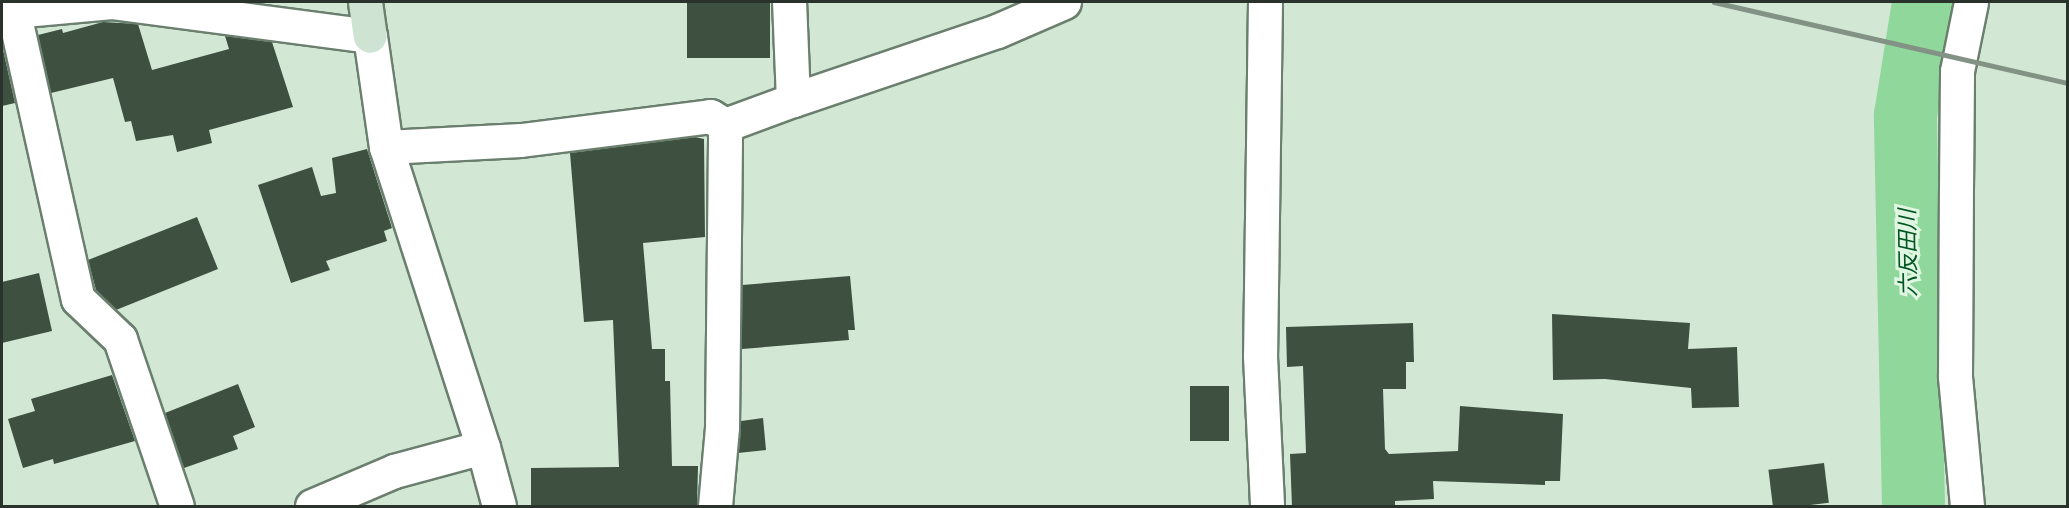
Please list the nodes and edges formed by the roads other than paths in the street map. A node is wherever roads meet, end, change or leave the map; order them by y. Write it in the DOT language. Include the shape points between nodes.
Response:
graph roads {
  1 [pos="365,2"];
  2 [pos="789,2"];
  3 [pos="1064,2"];
  4 [pos="1265,2"];
  5 [pos="1971,2"];
  6 [pos="7,11"];
  7 [pos="370,36"];
  8 [pos="793,100"];
  9 [pos="725,125"];
  10 [pos="386,147"];
  11 [pos="483,447"];
  12 [pos="175,506"];
  13 [pos="312,507"];
  14 [pos="499,507"];
  15 [pos="715,507"];
  16 [pos="1267,507"];
  17 [pos="1967,507"];
  1 -- 7 [label="main road"];
  2 -- 8 [label="street"];
  3 -- 8 [label="street" via="997,31"];
  4 -- 16 [label="street" via="1260,356"];
  5 -- 17 [label="street" via="1957,71 1956,178 1955,376"];
  6 -- 7 [label="street" via="112,2"];
  6 -- 12 [label="street" via="78,300 120,339"];
  7 -- 10 [label="street"];
  8 -- 9 [label="street"];
  9 -- 10 [label="street" via="710,116 522,140"];
  9 -- 15 [label="street" via="722,427"];
  10 -- 11 [label="street"];
  11 -- 13 [label="street" via="394,471"];
  11 -- 14 [label="street"];
}
